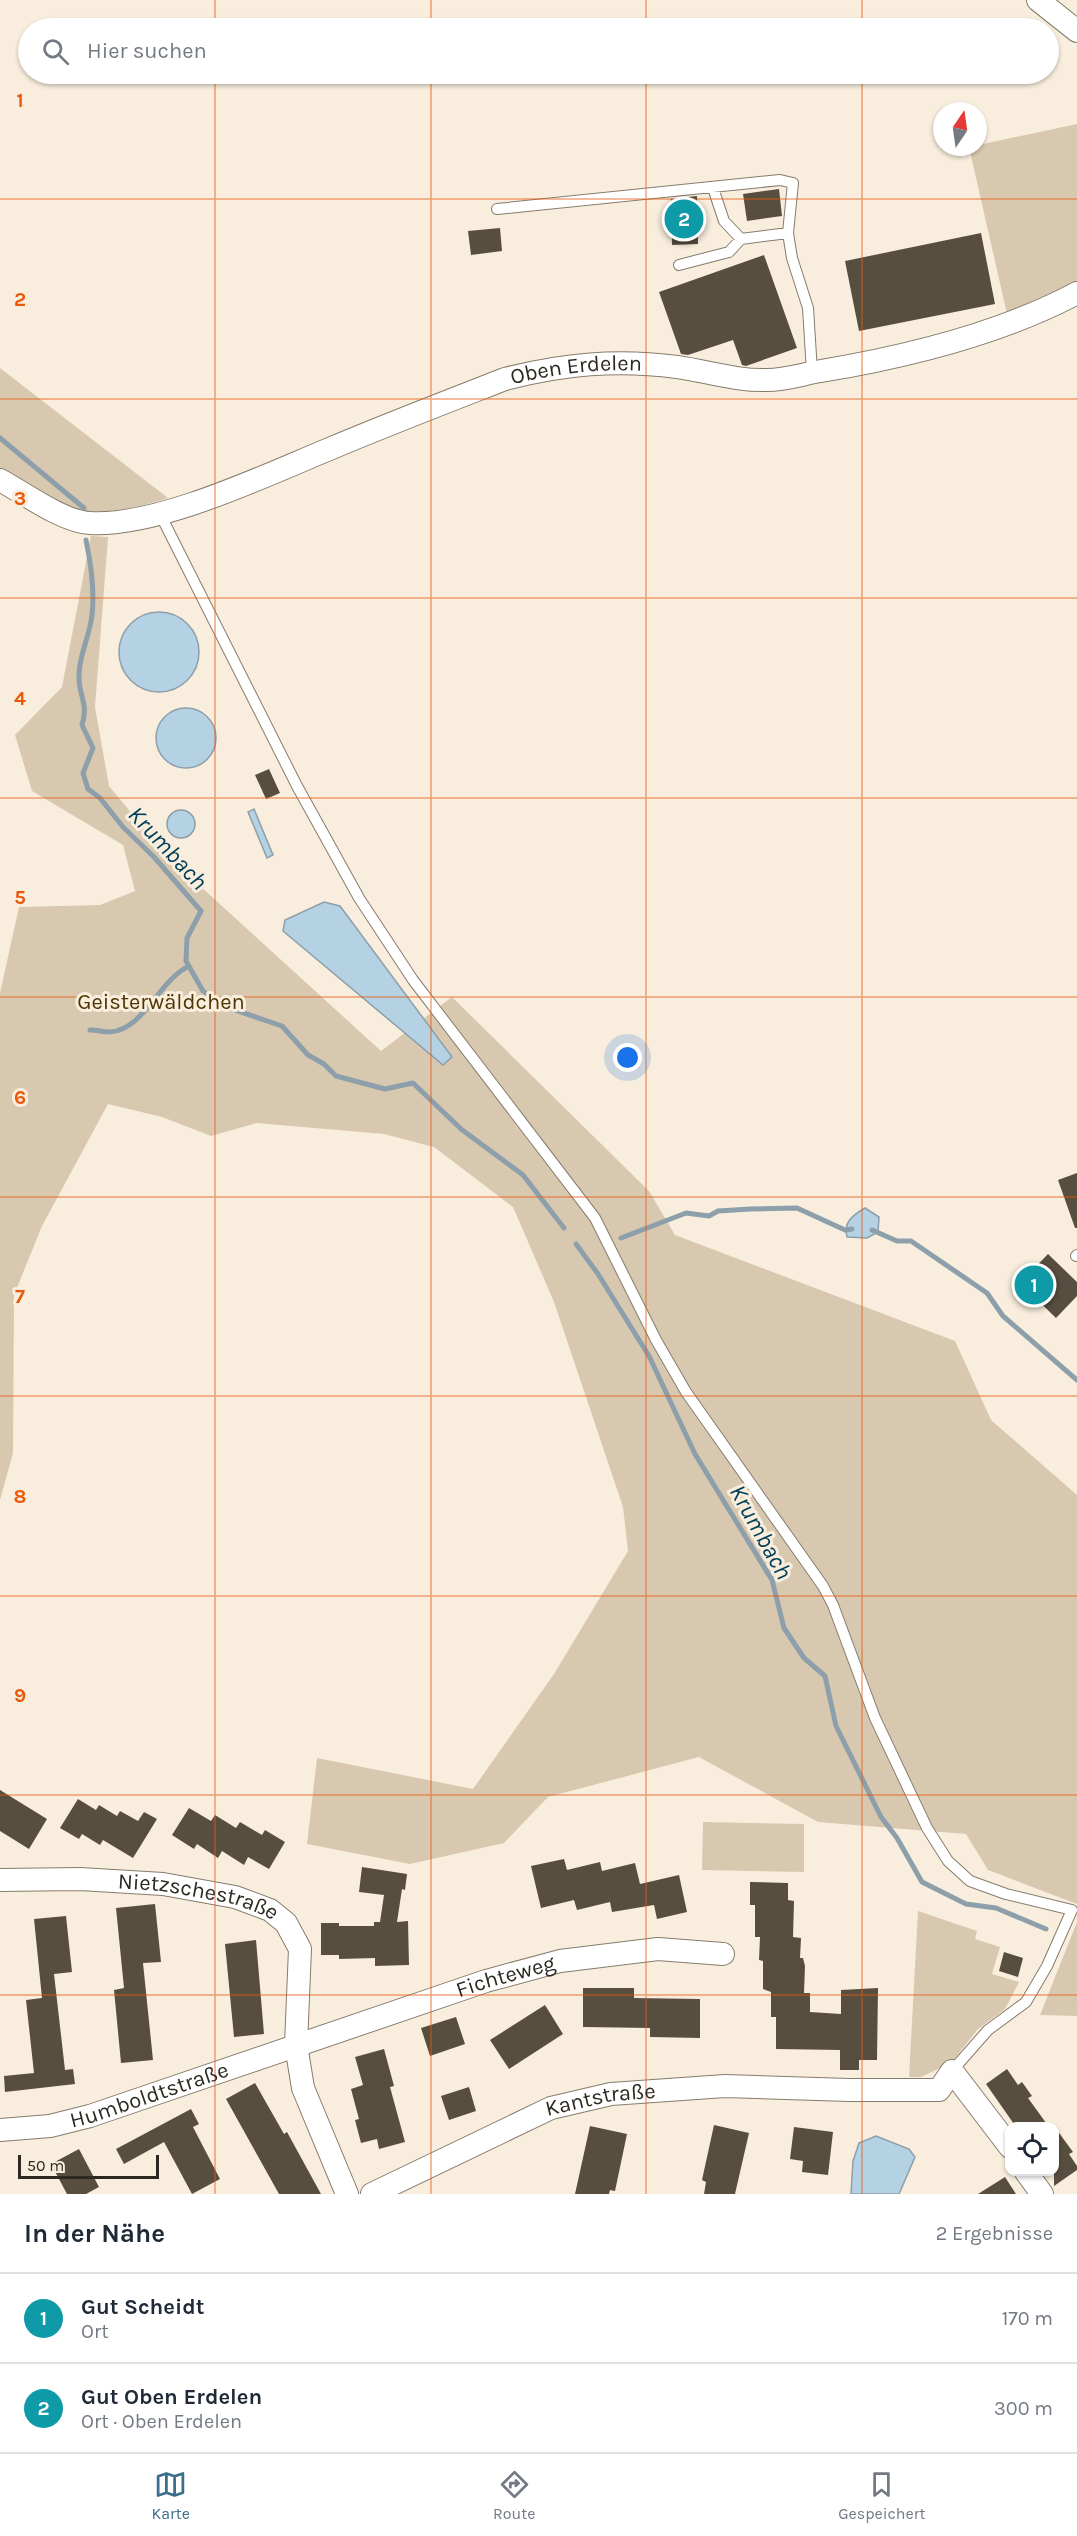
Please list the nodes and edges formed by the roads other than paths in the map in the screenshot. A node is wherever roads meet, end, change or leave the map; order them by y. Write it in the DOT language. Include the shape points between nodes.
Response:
graph roads {
  1 [pos="1038,0"];
  2 [pos="1077,31"];
  3 [pos="713,188"];
  4 [pos="497,209"];
  5 [pos="788,233"];
  6 [pos="741,239"];
  7 [pos="679,265"];
  8 [pos="1077,293"];
  9 [pos="812,372"];
  10 [pos="0,480"];
  11 [pos="160,514"];
  12 [pos="0,1880"];
  13 [pos="723,1954"];
  14 [pos="296,2045"];
  15 [pos="952,2071"];
  16 [pos="0,2130"];
  17 [pos="1005,2140"];
  18 [pos="1029,2176"];
  19 [pos="347,2194"];
  20 [pos="372,2194"];
  21 [pos="1042,2194"];
  1 -- 2 [label="street"];
  3 -- 4 [label="lane"];
  3 -- 5 [label="lane" via="780,180 793,183"];
  3 -- 6 [label="lane" via="724,221"];
  5 -- 6 [label="lane"];
  5 -- 9 [label="lane" via="808,308"];
  6 -- 7 [label="lane" via="729,252"];
  8 -- 9 [label="street, Oben Erdelen" via="1012,323 970,336"];
  9 -- 11 [label="street, Oben Erdelen" via="765,380 674,367 582,363 549,367 505,379"];
  10 -- 11 [label="street, Oben Erdelen" via="63,515 87,523 113,523"];
  11 -- 15 [label="lane" via="358,898 413,980 595,1218 686,1392 823,1586 875,1718 927,1828 948,1861 970,1881 1072,1910 1026,2002 988,2030"];
  12 -- 14 [label="street, Nietzschestraße" via="163,1884 235,1897 270,1910 286,1923 300,1949"];
  13 -- 14 [label="street, Fichteweg" via="658,1948 560,1961"];
  14 -- 16 [label="street, Humboldtstraße" via="90,2116 50,2126"];
  14 -- 19 [label="street, Nietzschestraße" via="303,2088"];
  15 -- 17 [label="street"];
  15 -- 20 [label="street, Kantstraße" via="939,2090 725,2086 611,2094 551,2108"];
  18 -- 21 [label="street"];
}
